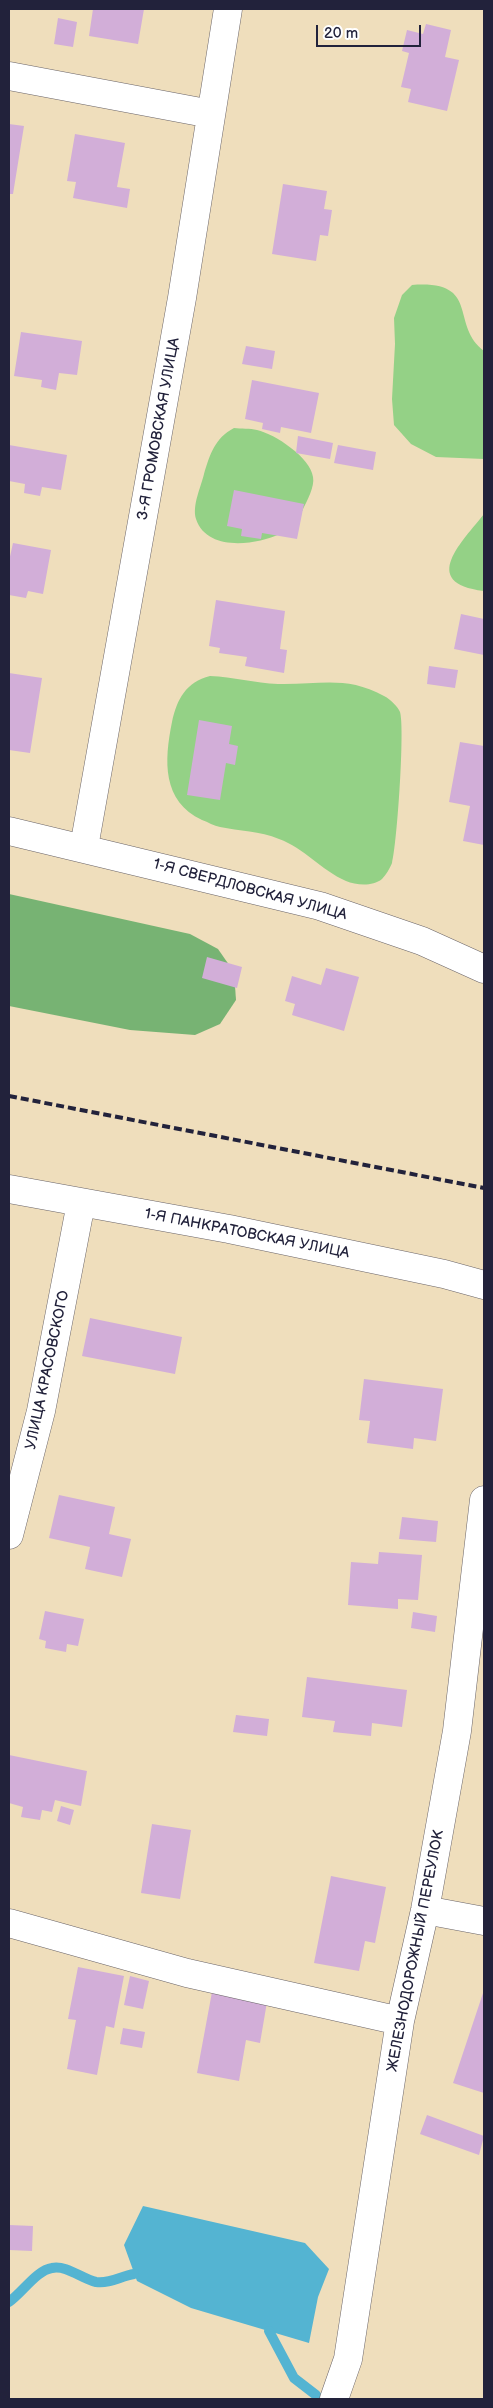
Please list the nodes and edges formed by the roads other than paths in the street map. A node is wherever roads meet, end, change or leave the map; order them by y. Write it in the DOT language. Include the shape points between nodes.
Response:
graph roads {
  1 [pos="228,9"];
  2 [pos="9,76"];
  3 [pos="211,114"];
  4 [pos="9,831"];
  5 [pos="84,848"];
  6 [pos="484,969"];
  7 [pos="9,1189"];
  8 [pos="81,1203"];
  9 [pos="484,1286"];
  10 [pos="484,1500"];
  11 [pos="9,1535"];
  12 [pos="424,1910"];
  13 [pos="484,1921"];
  14 [pos="9,1923"];
  15 [pos="400,2021"];
  16 [pos="334,2399"];
  1 -- 3 [label="street, 3-Я ГРОМОВСКАЯ УЛИЦА"];
  2 -- 3 [label="street"];
  3 -- 5 [label="street, 3-Я ГРОМОВСКАЯ УЛИЦА" via="182,298"];
  4 -- 5 [label="street, 1-Я СВЕРДЛОВСКАЯ УЛИЦА"];
  5 -- 6 [label="street, 1-Я СВЕРДЛОВСКАЯ УЛИЦА" via="320,906 422,941"];
  7 -- 8 [label="street, 1-Я ПАНКРАТОВСКАЯ УЛИЦА"];
  8 -- 9 [label="street, 1-Я ПАНКРАТОВСКАЯ УЛИЦА" via="229,1229 444,1274"];
  8 -- 11 [label="street, УЛИЦА КРАСОВСКОГО" via="42,1411"];
  10 -- 12 [label="street, ЖЕЛЕЗНОДОРОЖНЫЙ ПЕРЕУЛОК" via="457,1731"];
  12 -- 13 [label="street"];
  12 -- 15 [label="street, ЖЕЛЕЗНОДОРОЖНЫЙ ПЕРЕУЛОК"];
  14 -- 15 [label="street" via="187,1973"];
  15 -- 16 [label="street, ЖЕЛЕЗНОДОРОЖНЫЙ ПЕРЕУЛОК" via="348,2359"];
}
